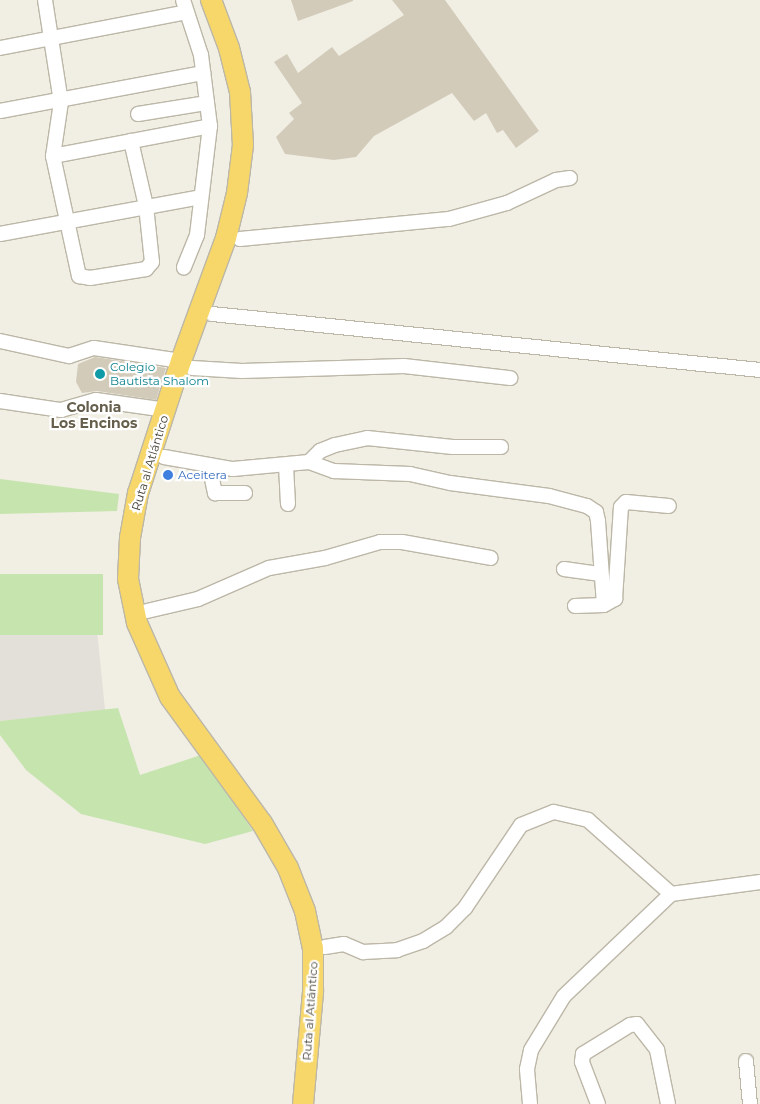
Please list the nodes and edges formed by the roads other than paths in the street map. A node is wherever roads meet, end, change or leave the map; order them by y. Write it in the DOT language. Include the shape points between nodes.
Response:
graph roads {
  1 [pos="45,0"];
  2 [pos="211,0"];
  3 [pos="225,0"];
  4 [pos="185,6"];
  5 [pos="51,40"];
  6 [pos="0,48"];
  7 [pos="203,73"];
  8 [pos="61,102"];
  9 [pos="207,103"];
  10 [pos="0,111"];
  11 [pos="138,114"];
  12 [pos="210,126"];
  13 [pos="131,141"];
  14 [pos="53,156"];
  15 [pos="570,178"];
  16 [pos="201,197"];
  17 [pos="146,206"];
  18 [pos="68,220"];
  19 [pos="0,234"];
  20 [pos="240,239"];
  21 [pos="184,267"];
  22 [pos="212,314"];
  23 [pos="0,341"];
  24 [pos="186,364"];
  25 [pos="760,370"];
  26 [pos="510,378"];
  27 [pos="0,401"];
  28 [pos="166,410"];
  29 [pos="500,447"];
  30 [pos="164,457"];
  31 [pos="309,462"];
  32 [pos="209,465"];
  33 [pos="286,466"];
  34 [pos="245,493"];
  35 [pos="288,504"];
  36 [pos="669,506"];
  37 [pos="490,558"];
  38 [pos="564,569"];
  39 [pos="601,574"];
  40 [pos="604,605"];
  41 [pos="575,606"];
  42 [pos="147,611"];
  43 [pos="760,882"];
  44 [pos="671,894"];
  45 [pos="325,947"];
  46 [pos="746,1061"];
  47 [pos="303,1104"];
  48 [pos="317,1104"];
  49 [pos="530,1104"];
  50 [pos="598,1104"];
  51 [pos="668,1104"];
  52 [pos="750,1104"];
  1 -- 5 [label="street"];
  2 -- 24 [label="highway, Ruta al Atlántico" via="229,48 240,92 243,145 226,238"];
  3 -- 20 [label="highway, Ruta al Atlántico" via="241,43 256,144"];
  4 -- 5 [label="street"];
  4 -- 7 [label="street" via="201,55"];
  5 -- 6 [label="street"];
  5 -- 8 [label="street"];
  7 -- 8 [label="street"];
  7 -- 9 [label="street"];
  8 -- 10 [label="street"];
  8 -- 14 [label="street"];
  9 -- 11 [label="street"];
  9 -- 12 [label="street"];
  12 -- 13 [label="street"];
  12 -- 16 [label="street"];
  13 -- 14 [label="street"];
  13 -- 17 [label="street"];
  14 -- 18 [label="street"];
  15 -- 20 [label="street" via="556,180 507,203 449,219"];
  16 -- 17 [label="street"];
  16 -- 21 [label="street" via="198,234"];
  17 -- 18 [label="street"];
  17 -- 18 [label="street" via="152,262 146,269 90,278 79,276"];
  18 -- 19 [label="street"];
  20 -- 22 [label="highway, Ruta al Atlántico"];
  22 -- 24 [label="highway, Ruta al Atlántico"];
  22 -- 25 [label="street"];
  23 -- 24 [label="street" via="69,356 94,348"];
  24 -- 26 [label="street" via="242,371 404,366"];
  24 -- 28 [label="highway, Ruta al Atlántico"];
  24 -- 30 [label="highway, Ruta al Atlántico"];
  27 -- 28 [label="street" via="61,410 96,400"];
  28 -- 47 [label="highway, Ruta al Atlántico" via="138,493 130,538 128,579 137,623 170,697 262,823 288,868 305,911 313,948 313,983"];
  29 -- 31 [label="street" via="453,447 367,438 320,451"];
  30 -- 32 [label="street"];
  30 -- 42 [label="highway, Ruta al Atlántico" via="140,539 140,578"];
  31 -- 33 [label="street"];
  31 -- 39 [label="street" via="334,471 410,474 450,483 549,496 587,506 596,512 598,520"];
  32 -- 33 [label="street" via="233,469"];
  32 -- 34 [label="street" via="215,493"];
  33 -- 35 [label="street"];
  36 -- 40 [label="street" via="626,502 621,506 615,599"];
  37 -- 42 [label="street" via="402,542 380,542 325,558 269,568 198,598"];
  38 -- 39 [label="street"];
  39 -- 40 [label="street"];
  40 -- 41 [label="street"];
  42 -- 45 [label="highway, Ruta al Atlántico" via="177,682 271,815 298,862 315,907"];
  43 -- 44 [label="street"];
  44 -- 45 [label="street" via="588,820 566,812 554,812 521,825 465,908 446,927 423,942 397,950 363,952 344,944"];
  44 -- 49 [label="street" via="564,996 531,1050 527,1069"];
  45 -- 48 [label="highway, Ruta al Atlántico" via="326,988"];
  46 -- 52 [label="street"];
  50 -- 51 [label="street" via="582,1062 583,1054 630,1025 637,1024 657,1050"];
}
